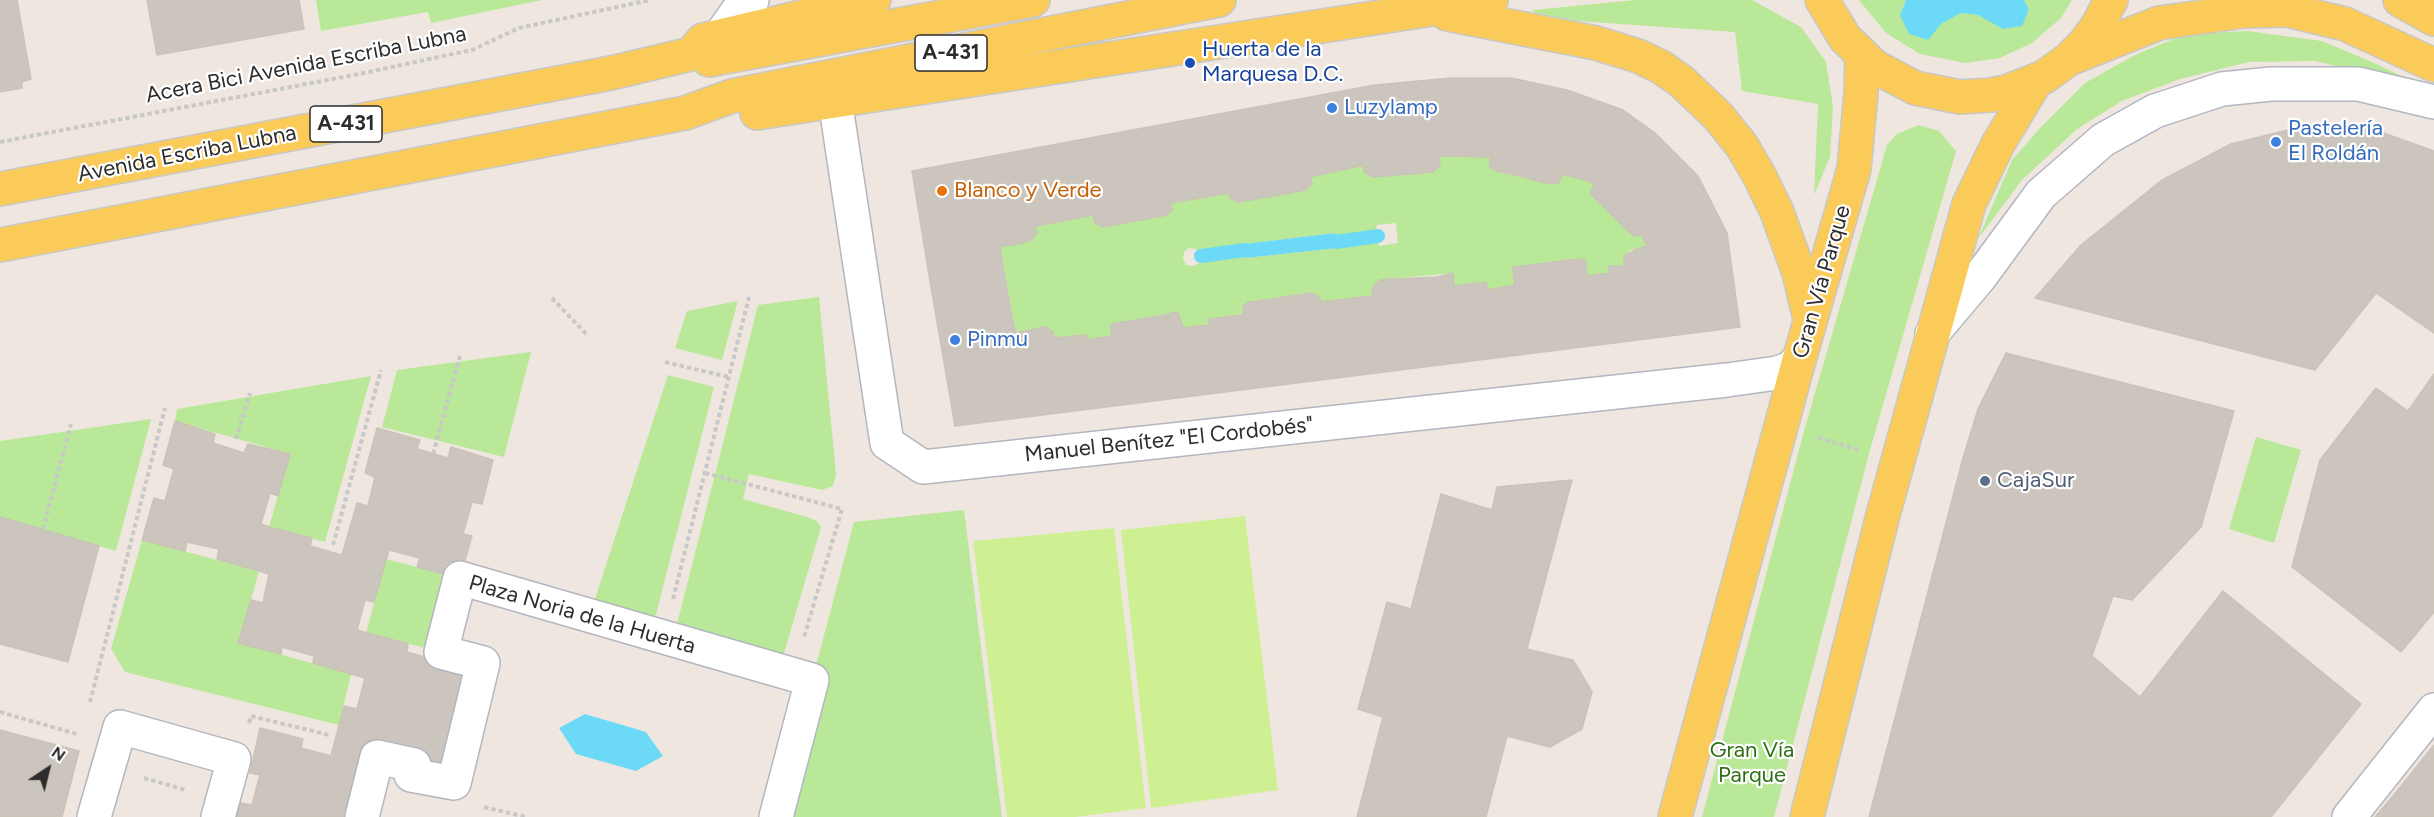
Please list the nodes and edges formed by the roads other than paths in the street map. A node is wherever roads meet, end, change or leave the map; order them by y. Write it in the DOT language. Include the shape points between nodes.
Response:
graph roads {
  1 [pos="752,0"];
  2 [pos="874,0"];
  3 [pos="1033,0"];
  4 [pos="1220,0"];
  5 [pos="1491,0"];
  6 [pos="2111,0"];
  7 [pos="2400,0"];
  8 [pos="1822,6"];
  9 [pos="1422,9"];
  10 [pos="2434,19"];
  11 [pos="720,36"];
  12 [pos="691,54"];
  13 [pos="1862,56"];
  14 [pos="2069,59"];
  15 [pos="2434,65"];
  16 [pos="2036,81"];
  17 [pos="835,100"];
  18 [pos="2434,102"];
  19 [pos="685,113"];
  20 [pos="0,189"];
  21 [pos="0,245"];
  22 [pos="1811,322"];
  23 [pos="1932,334"];
  24 [pos="1799,360"];
  25 [pos="2434,710"];
  26 [pos="220,809"];
  27 [pos="94,817"];
  28 [pos="362,817"];
  29 [pos="776,817"];
  30 [pos="1675,817"];
  31 [pos="1807,817"];
  32 [pos="2349,817"];
  1 -- 11 [label="street" via="741,6"];
  2 -- 11 [label="main road, Avenida Escriba Lubna"];
  3 -- 12 [label="main road, Avenida Escriba Lubna / A-431" via="706,61"];
  4 -- 19 [label="main road, A-431" via="732,96"];
  5 -- 9 [label="main road"];
  6 -- 14 [label="main road" via="2098,25"];
  7 -- 10 [label="main road"];
  8 -- 13 [label="main road"];
  9 -- 17 [label="main road"];
  9 -- 22 [label="main road" via="1596,43 1638,56 1682,81 1718,116 1759,175 1799,273"];
  11 -- 12 [label="main road, Avenida Escriba Lubna" via="703,40"];
  12 -- 20 [label="main road, Avenida Escriba Lubna / A-431" via="600,75"];
  13 -- 16 [label="main road" via="1901,82 1945,95 1991,95"];
  13 -- 22 [label="main road, Gran Vía Parque" via="1854,169"];
  14 -- 15 [label="main road" via="2159,23 2245,11 2288,10 2345,24"];
  14 -- 16 [label="main road"];
  16 -- 23 [label="main road" via="1998,144 1969,204"];
  17 -- 19 [label="main road" via="711,120"];
  17 -- 24 [label="street, Manuel Benítez \"El Cordobés\"" via="887,443 923,466 1727,380 1777,373"];
  18 -- 23 [label="street" via="2358,84 2271,84 2222,89 2155,111 2103,140 2040,194 1980,277"];
  19 -- 21 [label="main road, A-431"];
  22 -- 24 [label="main road, Gran Vía Parque"];
  23 -- 31 [label="main road"];
  24 -- 30 [label="main road, Gran Vía Parque"];
  25 -- 32 [label="street"];
  26 -- 27 [label="street" via="234,759 120,727"];
  28 -- 29 [label="street, Plaza Noria de la Huerta" via="377,757 414,765 411,775 454,783 483,663 441,652 460,578 812,680"];
}
